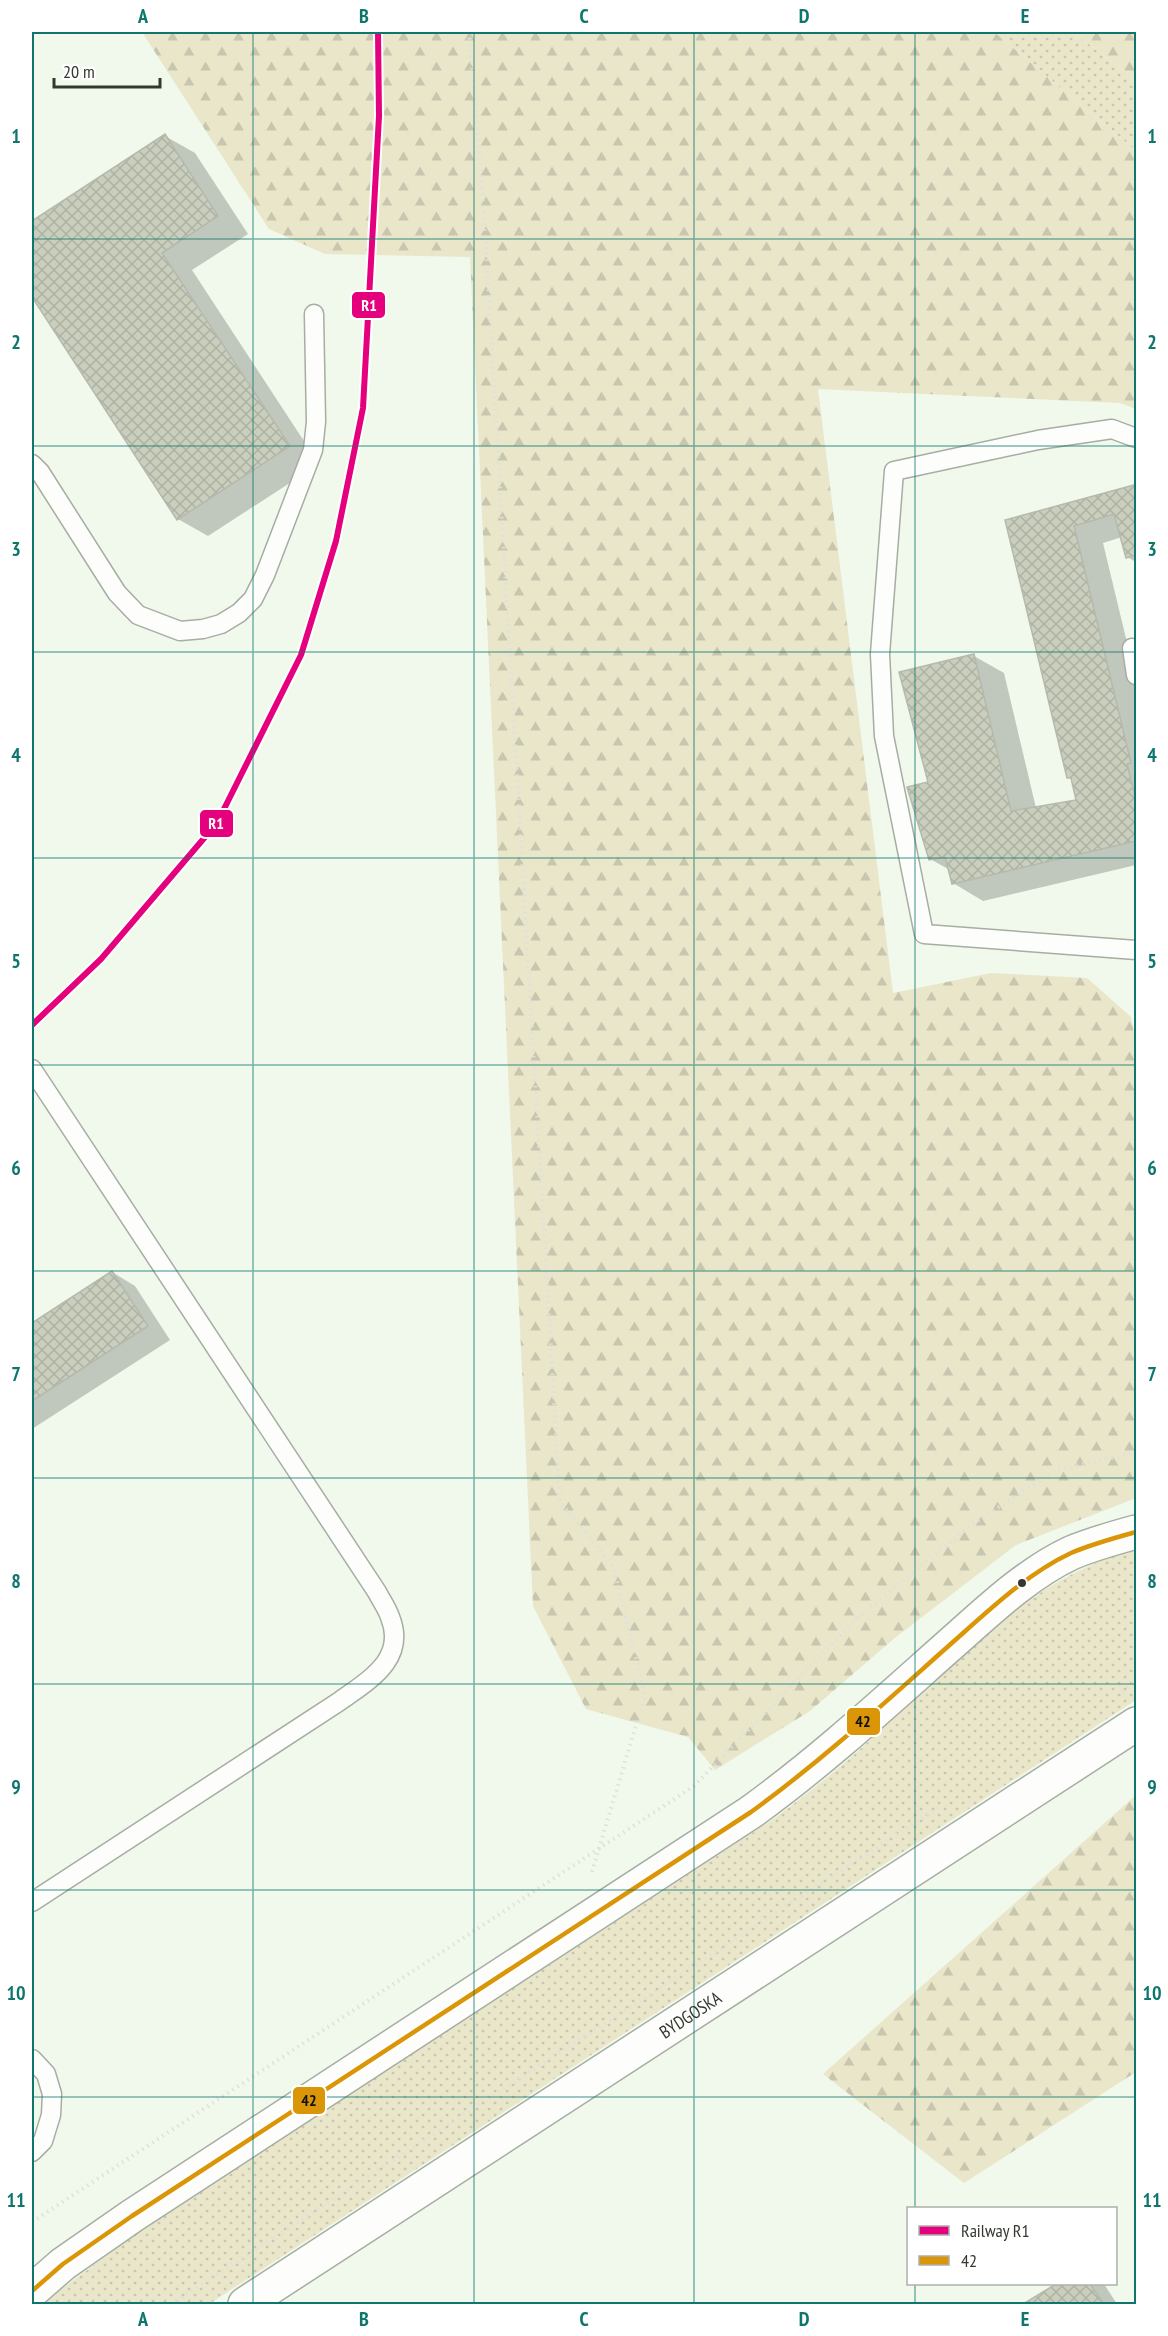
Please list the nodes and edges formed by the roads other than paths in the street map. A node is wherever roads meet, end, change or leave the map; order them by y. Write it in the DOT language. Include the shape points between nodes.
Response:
graph roads {
  1 [pos="314,314"];
  2 [pos="1137,438"];
  3 [pos="32,464"];
  4 [pos="1132,648"];
  5 [pos="1137,675"];
  6 [pos="1137,950"];
  7 [pos="32,1069"];
  8 [pos="1137,1532"];
  9 [pos="1137,1724"];
  10 [pos="32,1902"];
  11 [pos="32,2059"];
  12 [pos="32,2152"];
  13 [pos="32,2291"];
  14 [pos="245,2304"];
  1 -- 3 [label="lane" via="313,450 253,599 221,624 180,631 138,615 117,593"];
  2 -- 6 [label="lane" via="1112,429 1038,440 894,471 880,654 884,736 924,934"];
  4 -- 5 [label="lane"];
  7 -- 10 [label="lane" via="376,1592 390,1618 395,1638 379,1673"];
  8 -- 13 [label="street" via="1104,1540 1038,1572 791,1783 575,1929 132,2216"];
  9 -- 14 [label="street, BYDGOSKA"];
  11 -- 12 [label="lane" via="46,2074 52,2094 51,2115 42,2141"];
}
